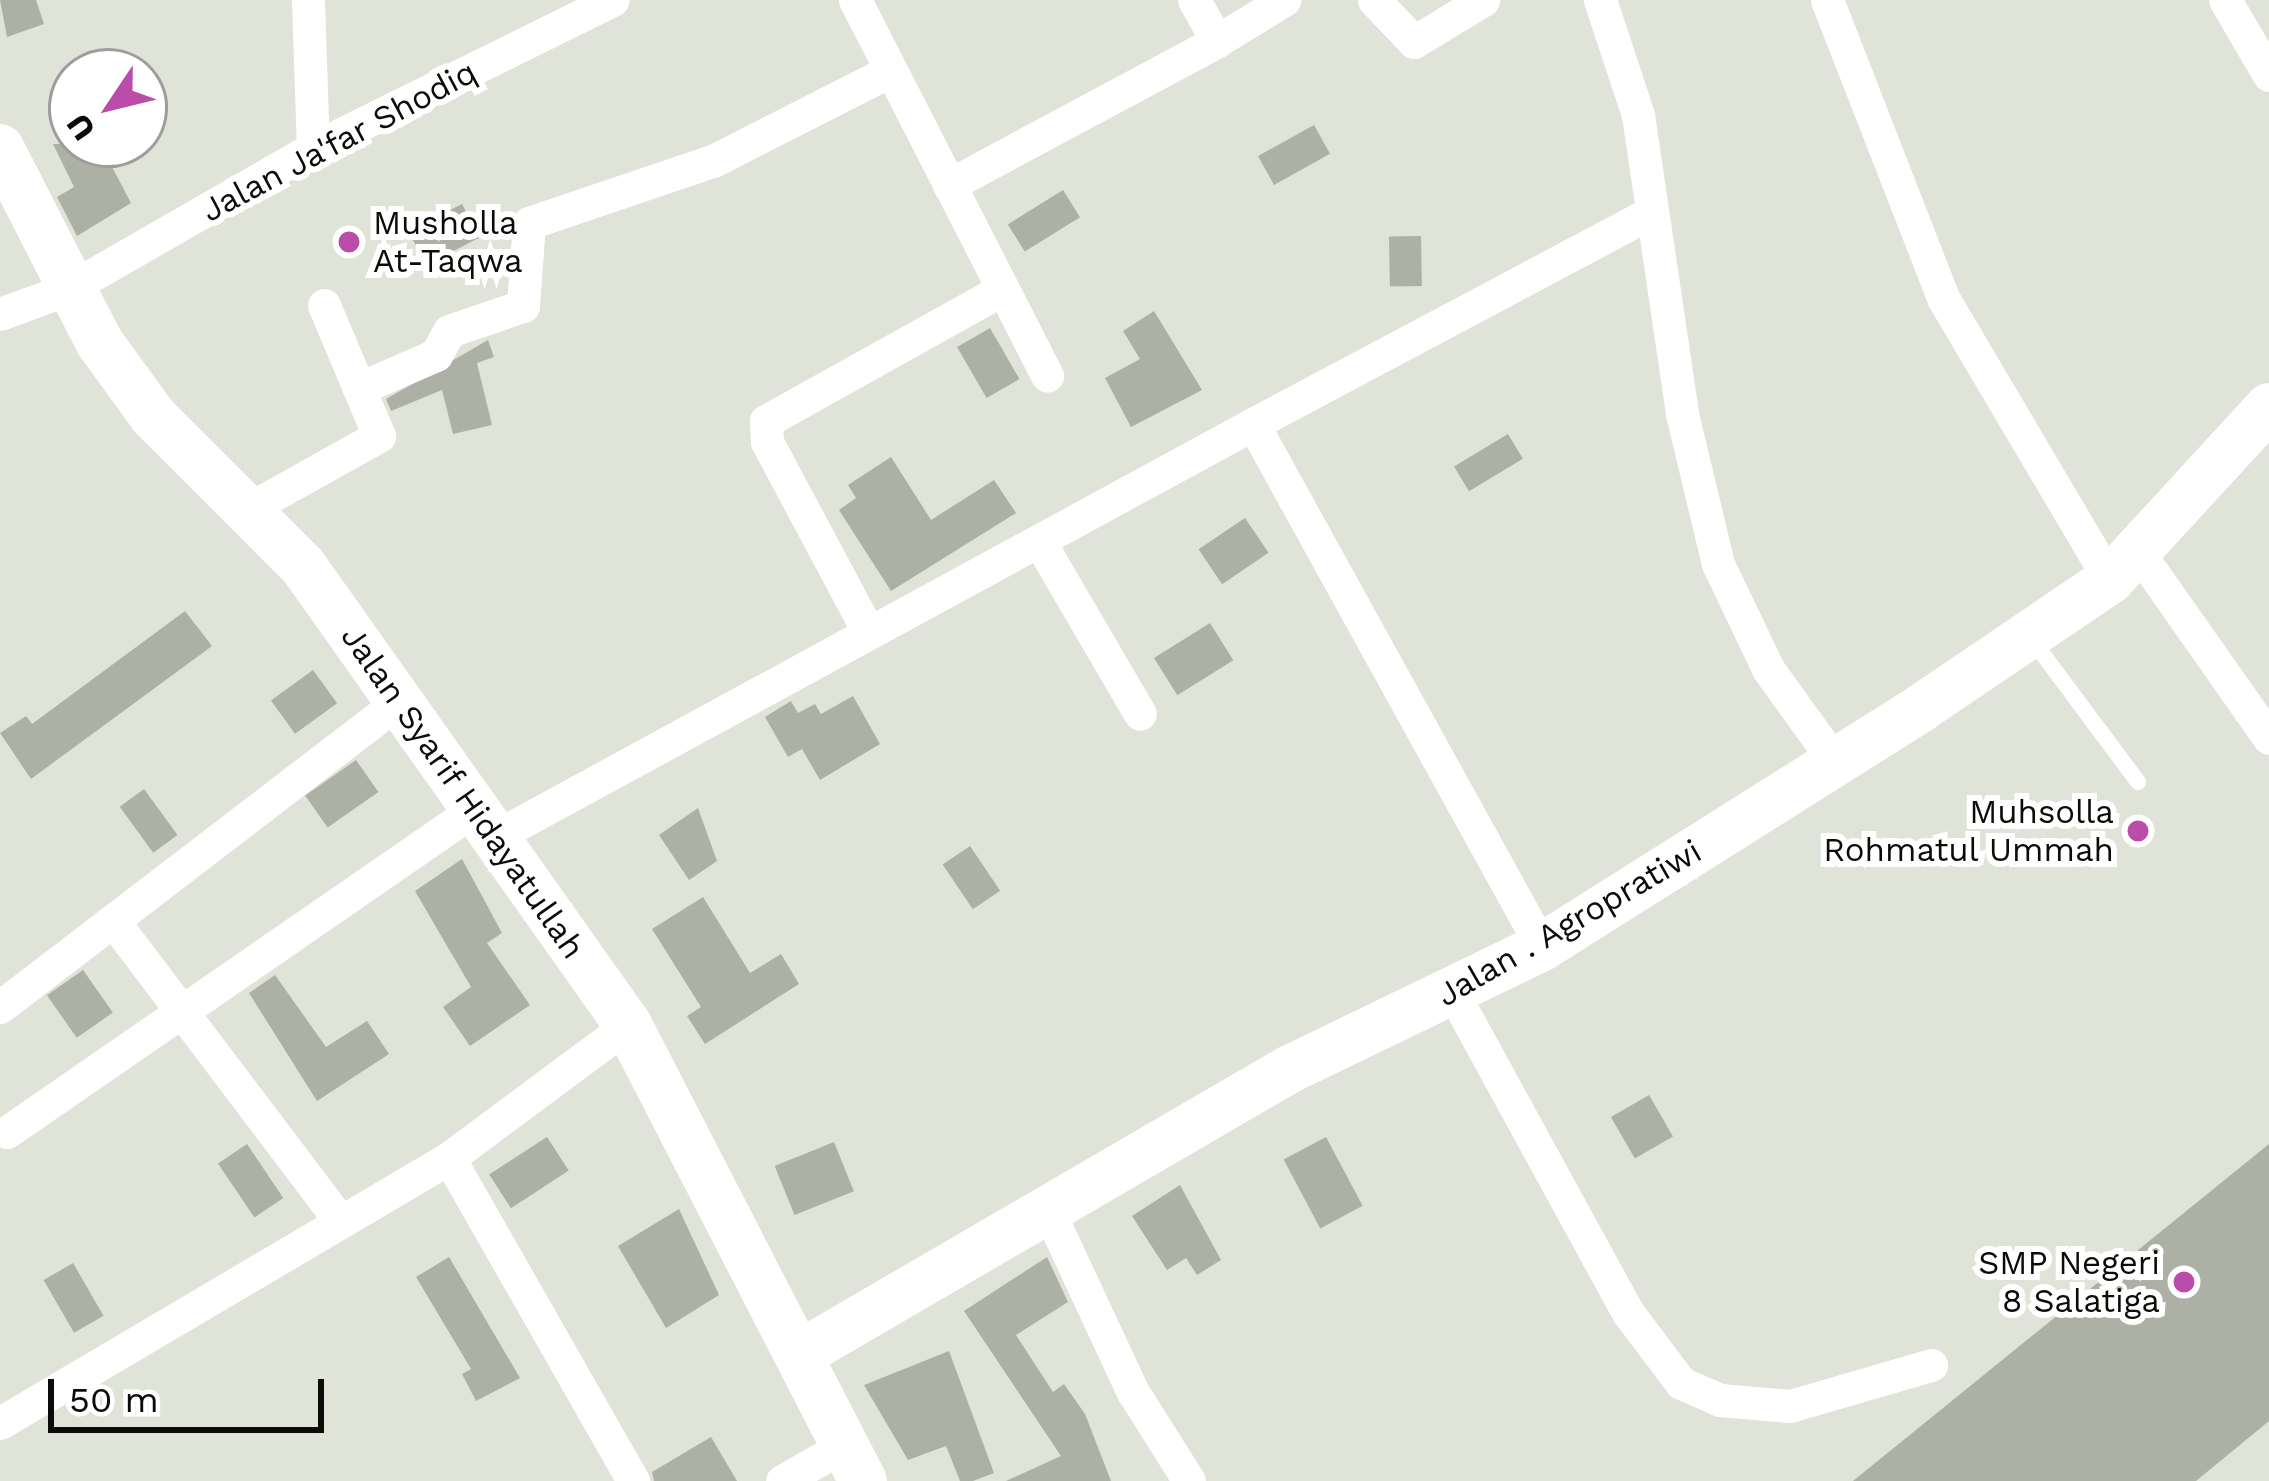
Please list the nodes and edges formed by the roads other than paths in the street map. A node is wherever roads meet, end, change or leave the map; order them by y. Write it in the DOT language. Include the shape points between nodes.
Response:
graph roads {
  1 [pos="308,0"];
  2 [pos="612,0"];
  3 [pos="855,0"];
  4 [pos="1194,0"];
  5 [pos="1284,0"];
  6 [pos="1374,0"];
  7 [pos="1483,0"];
  8 [pos="1600,0"];
  9 [pos="1827,0"];
  10 [pos="2225,0"];
  11 [pos="1217,40"];
  12 [pos="890,71"];
  13 [pos="2269,76"];
  14 [pos="0,148"];
  15 [pos="313,148"];
  16 [pos="949,185"];
  17 [pos="1649,212"];
  18 [pos="68,289"];
  19 [pos="1000,291"];
  20 [pos="324,304"];
  21 [pos="0,314"];
  22 [pos="1048,376"];
  23 [pos="360,388"];
  24 [pos="2269,407"];
  25 [pos="1253,424"];
  26 [pos="250,508"];
  27 [pos="1039,541"];
  28 [pos="2124,566"];
  29 [pos="868,632"];
  30 [pos="2030,636"];
  31 [pos="398,702"];
  32 [pos="1140,715"];
  33 [pos="2269,738"];
  34 [pos="1835,762"];
  35 [pos="2138,782"];
  36 [pos="485,822"];
  37 [pos="114,922"];
  38 [pos="1542,947"];
  39 [pos="1454,994"];
  40 [pos="0,1007"];
  41 [pos="184,1015"];
  42 [pos="628,1025"];
  43 [pos="8,1132"];
  44 [pos="449,1158"];
  45 [pos="1048,1210"];
  46 [pos="339,1219"];
  47 [pos="805,1352"];
  48 [pos="1931,1366"];
  49 [pos="0,1424"];
  50 [pos="855,1462"];
  51 [pos="633,1481"];
  52 [pos="782,1481"];
  53 [pos="1189,1481"];
  1 -- 15 [label="street"];
  2 -- 15 [label="street, Jalan Ja'far Shodiq"];
  3 -- 12 [label="street"];
  4 -- 11 [label="street"];
  5 -- 11 [label="street"];
  6 -- 7 [label="street" via="1414,42"];
  8 -- 17 [label="street" via="1638,116"];
  9 -- 28 [label="street" via="1943,298"];
  10 -- 13 [label="street"];
  11 -- 16 [label="street"];
  12 -- 16 [label="street"];
  12 -- 23 [label="street" via="715,160 529,223 523,306 449,331 436,355"];
  14 -- 18 [label="street, Jalan Syarif Hidayatullah"];
  15 -- 18 [label="street, Jalan Ja'far Shodiq"];
  16 -- 19 [label="street"];
  17 -- 25 [label="street"];
  17 -- 34 [label="street" via="1718,564 1768,669"];
  18 -- 21 [label="street, Jalan Ja'far Shodiq"];
  18 -- 26 [label="street, Jalan Syarif Hidayatullah" via="153,416"];
  19 -- 22 [label="street"];
  19 -- 29 [label="street" via="766,421 767,442"];
  20 -- 23 [label="street"];
  23 -- 26 [label="street" via="377,441"];
  24 -- 28 [label="street, Jalan . Agropratiwi"];
  25 -- 27 [label="street"];
  25 -- 38 [label="street"];
  26 -- 31 [label="street, Jalan Syarif Hidayatullah"];
  27 -- 29 [label="street"];
  27 -- 32 [label="street"];
  28 -- 30 [label="street, Jalan . Agropratiwi"];
  28 -- 33 [label="street"];
  29 -- 36 [label="street"];
  30 -- 34 [label="street, Jalan . Agropratiwi"];
  30 -- 35 [label="lane"];
  31 -- 36 [label="street, Jalan Syarif Hidayatullah"];
  31 -- 37 [label="street"];
  34 -- 38 [label="street, Jalan . Agropratiwi"];
  36 -- 41 [label="street"];
  36 -- 42 [label="street, Jalan Syarif Hidayatullah"];
  37 -- 40 [label="street"];
  37 -- 41 [label="street"];
  38 -- 39 [label="street, Jalan . Agropratiwi"];
  39 -- 45 [label="street, Jalan . Agropratiwi" via="1288,1070"];
  39 -- 48 [label="street" via="1629,1314 1681,1383 1720,1400 1790,1406"];
  41 -- 43 [label="street"];
  41 -- 46 [label="street"];
  42 -- 44 [label="street"];
  42 -- 47 [label="street, Jalan Syarif Hidayatullah"];
  44 -- 46 [label="street"];
  44 -- 51 [label="street"];
  45 -- 47 [label="street, Jalan . Agropratiwi"];
  45 -- 53 [label="street" via="1133,1392"];
  46 -- 49 [label="street"];
  47 -- 50 [label="street, Jalan Syarif Hidayatullah"];
  50 -- 52 [label="street"];
}
